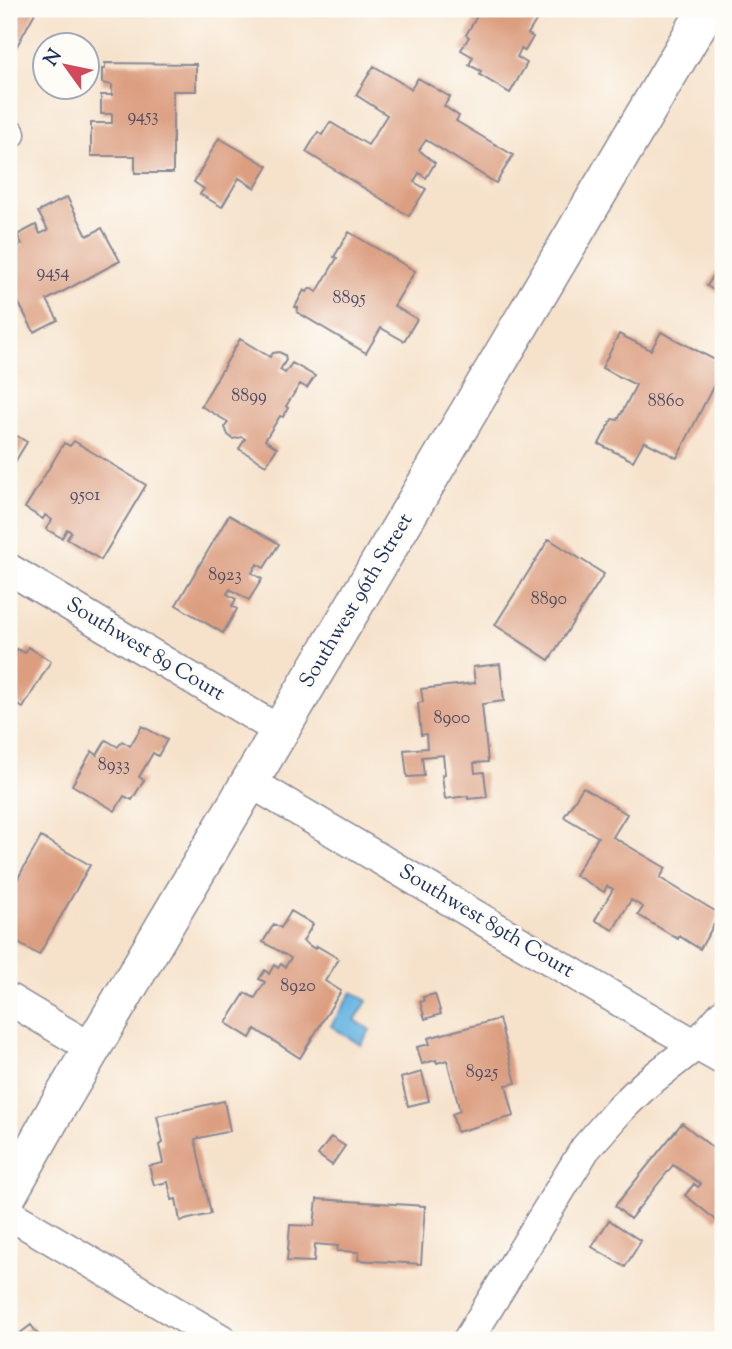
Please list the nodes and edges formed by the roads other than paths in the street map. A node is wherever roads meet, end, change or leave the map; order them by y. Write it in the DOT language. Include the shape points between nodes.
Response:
graph roads {
  1 [pos="707,9"];
  2 [pos="9,569"];
  3 [pos="280,732"];
  4 [pos="250,782"];
  5 [pos="9,999"];
  6 [pos="723,1014"];
  7 [pos="697,1044"];
  8 [pos="93,1049"];
  9 [pos="723,1060"];
  10 [pos="9,1193"];
  11 [pos="9,1214"];
  12 [pos="222,1340"];
  13 [pos="468,1340"];
  1 -- 3 [label="street, Southwest 96th Street"];
  2 -- 3 [label="street, Southwest 89 Court"];
  3 -- 4 [label="street, Southwest 96th Street"];
  4 -- 7 [label="street, Southwest 89th Court"];
  4 -- 8 [label="street, Southwest 96th Street"];
  5 -- 8 [label="street"];
  6 -- 7 [label="street"];
  7 -- 9 [label="street, Southwest 89th Court"];
  7 -- 13 [label="street" via="620,1108 585,1149"];
  8 -- 10 [label="street, Southwest 96th Street"];
  11 -- 12 [label="street"];
}
